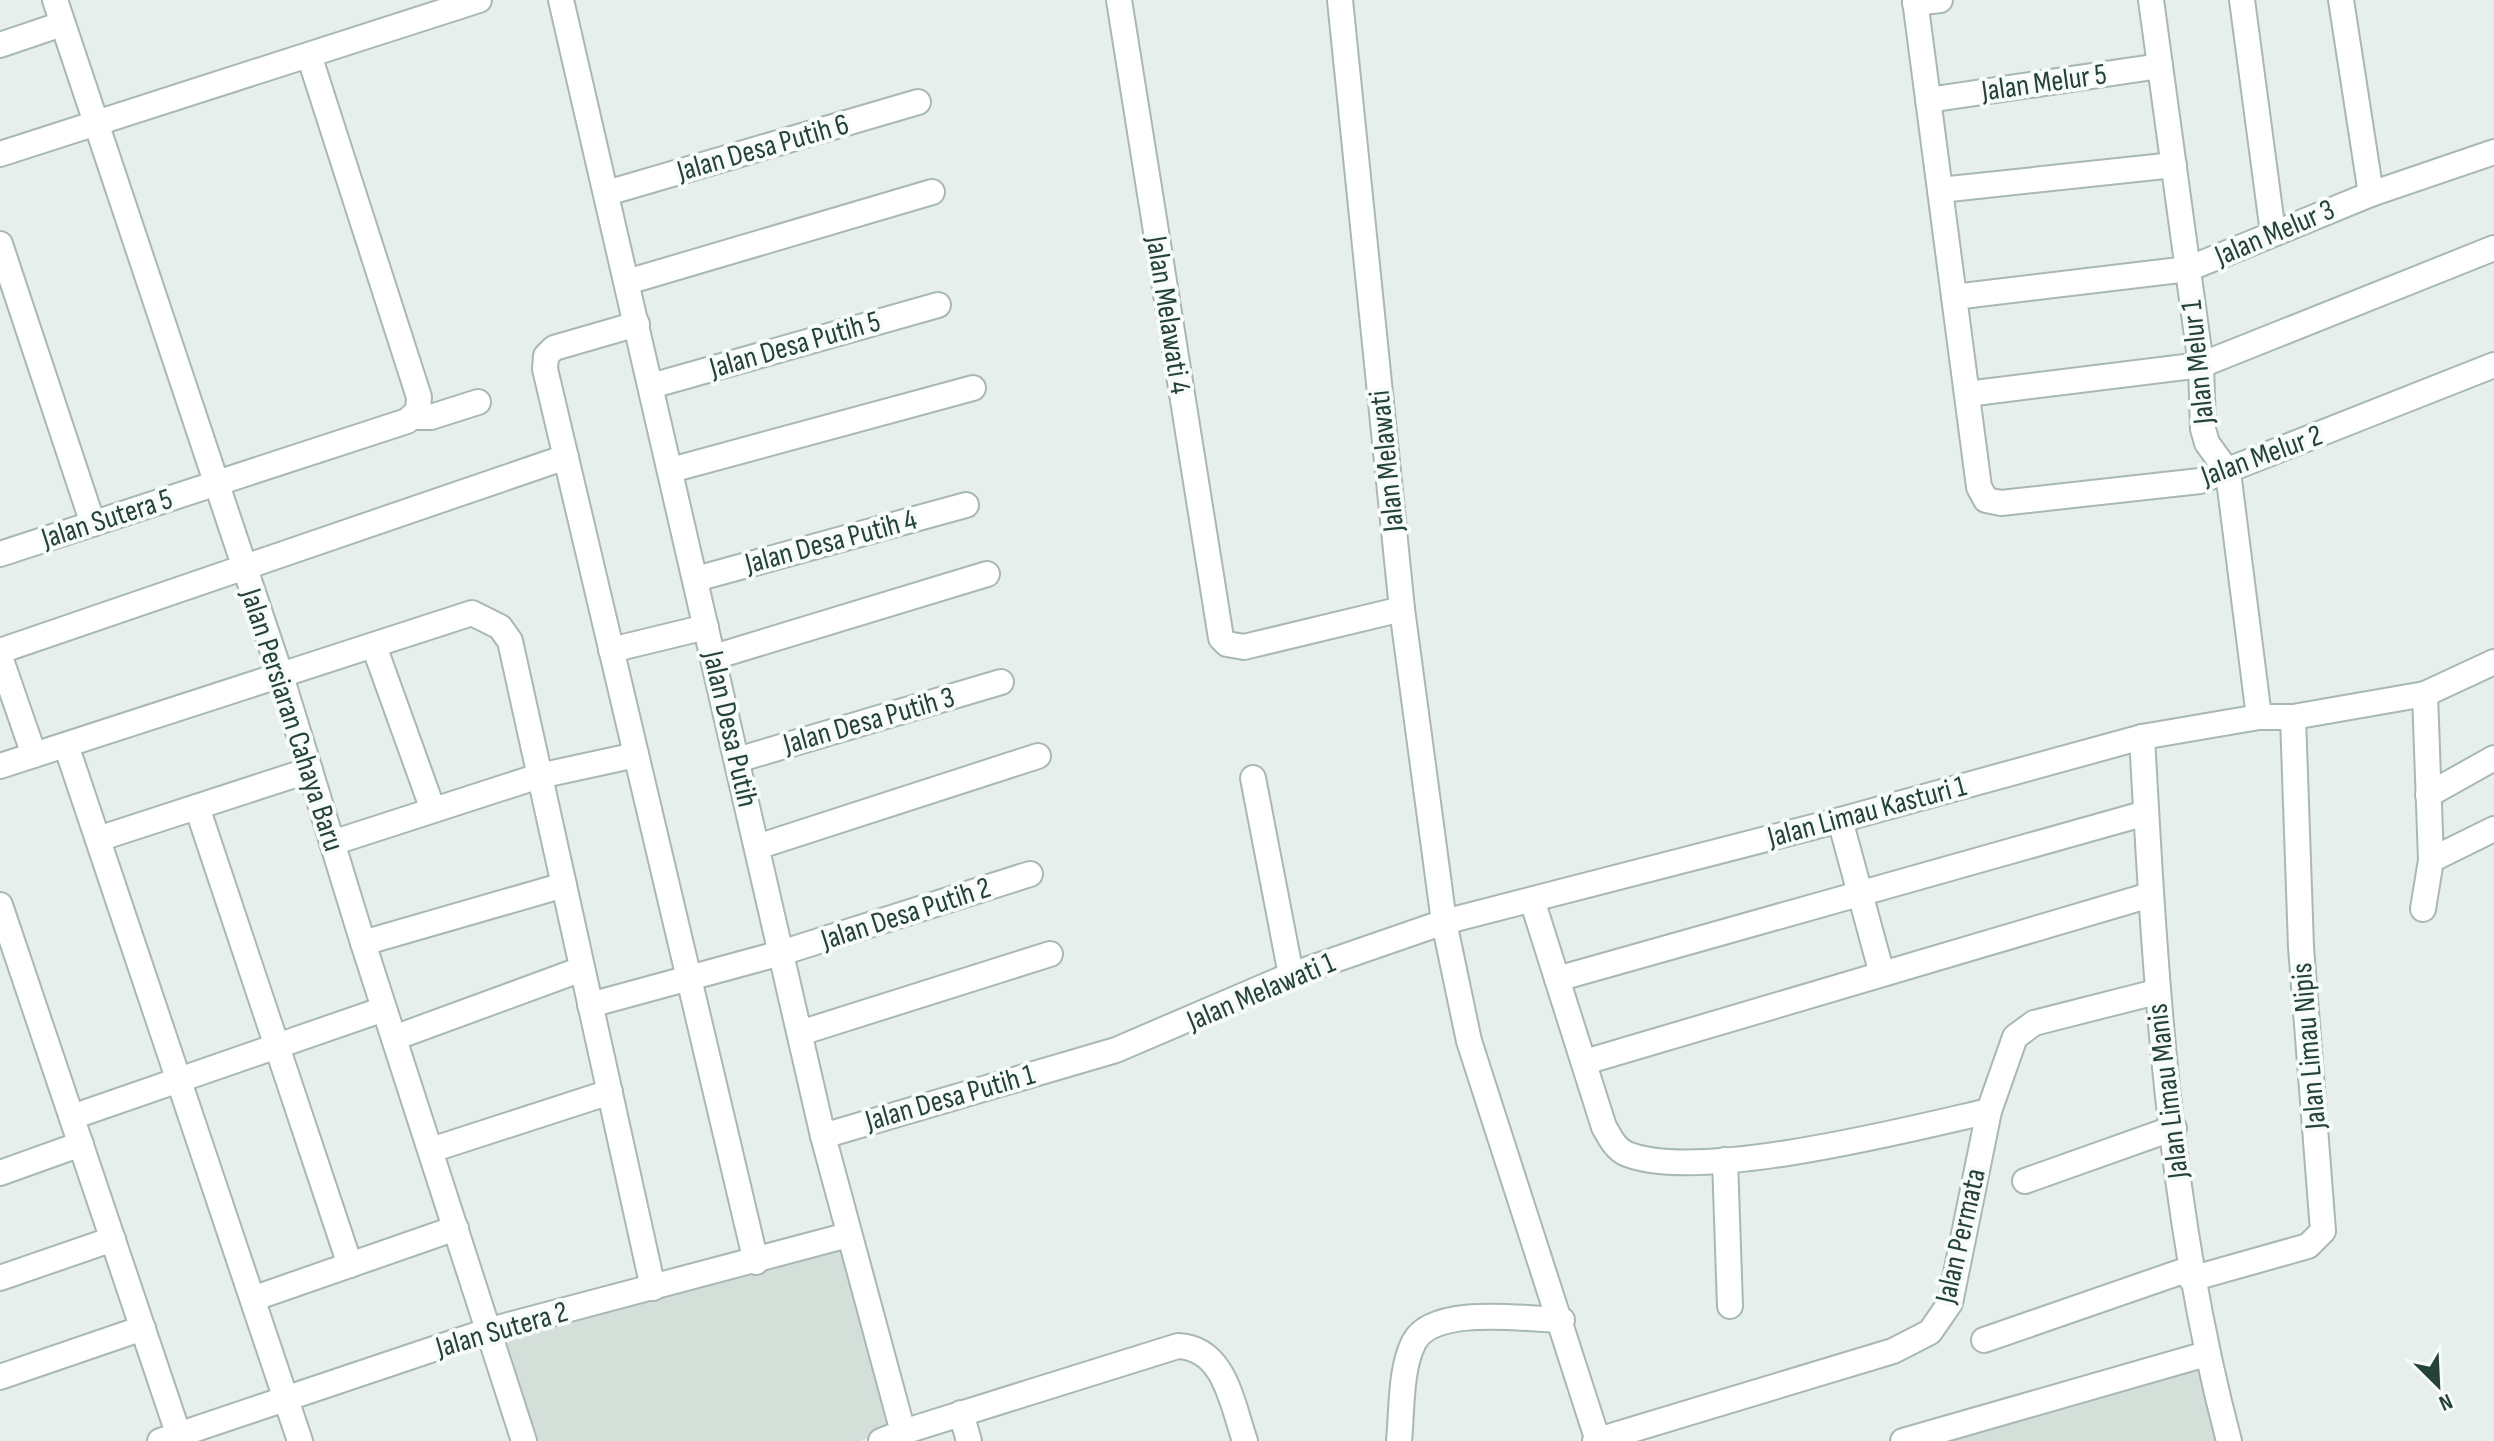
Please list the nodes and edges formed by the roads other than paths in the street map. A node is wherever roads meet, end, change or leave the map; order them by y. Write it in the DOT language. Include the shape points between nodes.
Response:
graph roads {
  1 [pos="55,0"];
  2 [pos="479,0"];
  3 [pos="561,0"];
  4 [pos="1119,0"];
  5 [pos="1340,0"];
  6 [pos="1940,0"];
  7 [pos="2151,0"];
  8 [pos="2242,0"];
  9 [pos="2341,0"];
  10 [pos="1915,1"];
  11 [pos="62,24"];
  12 [pos="0,45"];
  13 [pos="309,55"];
  14 [pos="2160,66"];
  15 [pos="1928,100"];
  16 [pos="918,102"];
  17 [pos="95,124"];
  18 [pos="2494,152"];
  19 [pos="0,154"];
  20 [pos="2174,165"];
  21 [pos="1940,190"];
  22 [pos="932,192"];
  23 [pos="607,193"];
  24 [pos="2371,194"];
  25 [pos="2273,233"];
  26 [pos="0,244"];
  27 [pos="2494,248"];
  28 [pos="2188,269"];
  29 [pos="627,282"];
  30 [pos="1954,297"];
  31 [pos="938,305"];
  32 [pos="637,324"];
  33 [pos="2201,365"];
  34 [pos="2494,365"];
  35 [pos="651,386"];
  36 [pos="973,388"];
  37 [pos="1967,394"];
  38 [pos="478,402"];
  39 [pos="413,417"];
  40 [pos="566,457"];
  41 [pos="671,470"];
  42 [pos="2228,472"];
  43 [pos="215,484"];
  44 [pos="966,505"];
  45 [pos="93,524"];
  46 [pos="0,554"];
  47 [pos="243,568"];
  48 [pos="987,574"];
  49 [pos="696,579"];
  50 [pos="1402,609"];
  51 [pos="706,627"];
  52 [pos="374,646"];
  53 [pos="611,650"];
  54 [pos="0,651"];
  55 [pos="0,657"];
  56 [pos="714,657"];
  57 [pos="2494,662"];
  58 [pos="281,676"];
  59 [pos="1001,682"];
  60 [pos="2425,694"];
  61 [pos="2259,717"];
  62 [pos="2293,717"];
  63 [pos="2142,737"];
  64 [pos="66,745"];
  65 [pos="34,755"];
  66 [pos="636,755"];
  67 [pos="1038,756"];
  68 [pos="2494,758"];
  69 [pos="737,760"];
  70 [pos="0,766"];
  71 [pos="310,770"];
  72 [pos="539,776"];
  73 [pos="1253,778"];
  74 [pos="2428,795"];
  75 [pos="197,807"];
  76 [pos="433,810"];
  77 [pos="2146,813"];
  78 [pos="1840,820"];
  79 [pos="2494,829"];
  80 [pos="98,839"];
  81 [pos="332,843"];
  82 [pos="757,847"];
  83 [pos="2431,860"];
  84 [pos="1030,874"];
  85 [pos="564,885"];
  86 [pos="1860,893"];
  87 [pos="2150,895"];
  88 [pos="1532,900"];
  89 [pos="0,905"];
  90 [pos="2423,909"];
  91 [pos="1444,922"];
  92 [pos="363,943"];
  93 [pos="781,953"];
  94 [pos="1050,954"];
  95 [pos="582,969"];
  96 [pos="2155,973"];
  97 [pos="1882,974"];
  98 [pos="1291,975"];
  99 [pos="689,977"];
  100 [pos="1557,979"];
  101 [pos="590,1005"];
  102 [pos="384,1009"];
  103 [pos="800,1033"];
  104 [pos="394,1038"];
  105 [pos="276,1046"];
  106 [pos="1077,1061"];
  107 [pos="1590,1078"];
  108 [pos="180,1079"];
  109 [pos="610,1092"];
  110 [pos="1989,1111"];
  111 [pos="72,1117"];
  112 [pos="2174,1128"];
  113 [pos="823,1136"];
  114 [pos="81,1144"];
  115 [pos="431,1150"];
  116 [pos="1725,1160"];
  117 [pos="0,1173"];
  118 [pos="2025,1181"];
  119 [pos="456,1228"];
  120 [pos="848,1235"];
  121 [pos="113,1239"];
  122 [pos="756,1262"];
  123 [pos="350,1265"];
  124 [pos="2190,1274"];
  125 [pos="0,1278"];
  126 [pos="653,1288"];
  127 [pos="255,1298"];
  128 [pos="1730,1306"];
  129 [pos="1562,1320"];
  130 [pos="143,1328"];
  131 [pos="490,1330"];
  132 [pos="1984,1340"];
  133 [pos="2206,1354"];
  134 [pos="0,1377"];
  135 [pos="287,1400"];
  136 [pos="961,1413"];
  137 [pos="892,1436"];
  138 [pos="170,1438"];
  139 [pos="1241,1440"];
  140 [pos="300,1441"];
  141 [pos="524,1441"];
  142 [pos="969,1441"];
  143 [pos="1399,1441"];
  144 [pos="1597,1441"];
  145 [pos="1903,1441"];
  146 [pos="2229,1441"];
  1 -- 11 [label="street, Jalan Persiaran Cahaya Baru"];
  2 -- 13 [label="street"];
  3 -- 23 [label="street, Jalan Desa Putih"];
  4 -- 50 [label="street, Jalan Melawati 4" via="1217,631 1227,644 1244,647"];
  5 -- 50 [label="street, Jalan Melawati"];
  6 -- 10 [label="street"];
  7 -- 14 [label="street, Jalan Melur 1"];
  8 -- 25 [label="street"];
  9 -- 24 [label="street"];
  10 -- 15 [label="street"];
  11 -- 12 [label="street"];
  11 -- 17 [label="street, Jalan Persiaran Cahaya Baru"];
  13 -- 17 [label="street"];
  13 -- 39 [label="street" via="419,397"];
  14 -- 15 [label="street, Jalan Melur 5"];
  14 -- 20 [label="street, Jalan Melur 1"];
  15 -- 21 [label="street"];
  16 -- 23 [label="street, Jalan Desa Putih 6"];
  17 -- 19 [label="street"];
  17 -- 43 [label="street, Jalan Persiaran Cahaya Baru"];
  18 -- 24 [label="street, Jalan Melur 3"];
  20 -- 21 [label="street"];
  20 -- 28 [label="street, Jalan Melur 1"];
  21 -- 30 [label="street"];
  22 -- 29 [label="street"];
  23 -- 29 [label="street, Jalan Desa Putih"];
  24 -- 25 [label="street, Jalan Melur 3"];
  25 -- 28 [label="street, Jalan Melur 3"];
  26 -- 45 [label="street"];
  27 -- 33 [label="street"];
  28 -- 30 [label="street, Jalan Melur 3"];
  28 -- 33 [label="street, Jalan Melur 1"];
  29 -- 32 [label="street, Jalan Desa Putih"];
  30 -- 37 [label="street"];
  31 -- 35 [label="street, Jalan Desa Putih 5"];
  32 -- 35 [label="street, Jalan Desa Putih"];
  32 -- 40 [label="street" via="554,348 546,356"];
  33 -- 37 [label="street"];
  33 -- 42 [label="street, Jalan Melur 1" via="2203,429"];
  34 -- 42 [label="street, Jalan Melur 2"];
  35 -- 41 [label="street, Jalan Desa Putih"];
  36 -- 41 [label="street"];
  37 -- 42 [label="street, Jalan Melur 2" via="1979,487 1986,500 2001,503 2200,481"];
  38 -- 39 [label="street, Jalan Sutera 5" via="431,417"];
  39 -- 43 [label="street, Jalan Sutera 5"];
  40 -- 47 [label="street"];
  40 -- 53 [label="street"];
  41 -- 49 [label="street, Jalan Desa Putih"];
  42 -- 61 [label="street, Jalan Melur 1"];
  43 -- 45 [label="street, Jalan Sutera 5"];
  43 -- 47 [label="street, Jalan Persiaran Cahaya Baru"];
  44 -- 49 [label="street, Jalan Desa Putih 4"];
  45 -- 46 [label="street, Jalan Sutera 5"];
  47 -- 54 [label="street"];
  47 -- 58 [label="street, Jalan Persiaran Cahaya Baru"];
  48 -- 56 [label="street"];
  49 -- 51 [label="street, Jalan Desa Putih"];
  50 -- 91 [label="street, Jalan Melawati"];
  51 -- 53 [label="street"];
  51 -- 56 [label="street, Jalan Desa Putih"];
  52 -- 58 [label="street"];
  52 -- 72 [label="street" via="472,613 500,627 510,641"];
  52 -- 76 [label="street"];
  53 -- 66 [label="street"];
  55 -- 65 [label="street"];
  56 -- 69 [label="street, Jalan Desa Putih"];
  57 -- 60 [label="street, Jalan Limau Kasturi 1"];
  58 -- 64 [label="street"];
  58 -- 71 [label="street, Jalan Persiaran Cahaya Baru"];
  59 -- 69 [label="street, Jalan Desa Putih 3"];
  60 -- 62 [label="street, Jalan Limau Kasturi 1"];
  60 -- 74 [label="street"];
  61 -- 62 [label="street, Jalan Limau Kasturi 1"];
  61 -- 63 [label="street, Jalan Limau Kasturi 1"];
  62 -- 124 [label="street, Jalan Limau Nipis" via="2301,953 2323,1231 2308,1246"];
  63 -- 77 [label="street, Jalan Limau Manis"];
  63 -- 78 [label="street, Jalan Limau Kasturi 1"];
  64 -- 65 [label="street"];
  64 -- 80 [label="street"];
  65 -- 70 [label="street"];
  66 -- 72 [label="street"];
  66 -- 99 [label="street"];
  67 -- 82 [label="street"];
  68 -- 74 [label="street"];
  69 -- 82 [label="street, Jalan Desa Putih"];
  71 -- 75 [label="street"];
  71 -- 81 [label="street, Jalan Persiaran Cahaya Baru"];
  72 -- 76 [label="street"];
  72 -- 85 [label="street"];
  73 -- 98 [label="street"];
  74 -- 83 [label="street"];
  75 -- 80 [label="street"];
  75 -- 105 [label="street"];
  76 -- 81 [label="street"];
  77 -- 86 [label="street"];
  77 -- 87 [label="street, Jalan Limau Manis"];
  78 -- 86 [label="street"];
  78 -- 88 [label="street, Jalan Limau Kasturi 1"];
  79 -- 83 [label="street"];
  80 -- 108 [label="street"];
  81 -- 92 [label="street, Jalan Persiaran Cahaya Baru"];
  82 -- 93 [label="street, Jalan Desa Putih"];
  83 -- 90 [label="street"];
  84 -- 93 [label="street, Jalan Desa Putih 2"];
  85 -- 92 [label="street"];
  85 -- 95 [label="street"];
  86 -- 97 [label="street"];
  86 -- 100 [label="street"];
  87 -- 96 [label="street, Jalan Limau Manis"];
  87 -- 97 [label="street"];
  88 -- 91 [label="street, Jalan Limau Kasturi 1"];
  88 -- 100 [label="street"];
  89 -- 111 [label="street"];
  91 -- 98 [label="street, Jalan Melawati 1"];
  91 -- 129 [label="street, Jalan Melawati" via="1469,1041"];
  92 -- 102 [label="street, Jalan Persiaran Cahaya Baru"];
  93 -- 99 [label="street, Jalan Desa Putih 2"];
  93 -- 103 [label="street, Jalan Desa Putih"];
  94 -- 103 [label="street"];
  95 -- 101 [label="street"];
  95 -- 104 [label="street"];
  96 -- 110 [label="street, Jalan Permata" via="2020,1031"];
  96 -- 112 [label="street, Jalan Limau Manis"];
  97 -- 107 [label="street"];
  98 -- 106 [label="street, Jalan Melawati 1" via="1161,1033"];
  99 -- 101 [label="street, Jalan Desa Putih 2"];
  99 -- 122 [label="street"];
  100 -- 107 [label="street"];
  101 -- 109 [label="street"];
  102 -- 104 [label="street, Jalan Persiaran Cahaya Baru"];
  102 -- 105 [label="street"];
  103 -- 113 [label="street, Jalan Desa Putih"];
  104 -- 115 [label="street, Jalan Persiaran Cahaya Baru"];
  105 -- 108 [label="street"];
  105 -- 123 [label="street"];
  106 -- 113 [label="street, Jalan Desa Putih 1"];
  107 -- 116 [label="street" via="1604,1127 1626,1154 1675,1161"];
  108 -- 111 [label="street"];
  108 -- 127 [label="street"];
  109 -- 115 [label="street"];
  109 -- 126 [label="street"];
  110 -- 116 [label="street" via="1865,1139"];
  110 -- 144 [label="street, Jalan Permata" via="1950,1303 1930,1332 1893,1351"];
  111 -- 114 [label="street"];
  112 -- 118 [label="street"];
  112 -- 124 [label="street, Jalan Limau Manis"];
  113 -- 120 [label="street, Jalan Desa Putih"];
  114 -- 117 [label="street"];
  114 -- 121 [label="street"];
  115 -- 119 [label="street, Jalan Persiaran Cahaya Baru"];
  116 -- 128 [label="street"];
  119 -- 123 [label="street"];
  119 -- 131 [label="street, Jalan Persiaran Cahaya Baru"];
  120 -- 122 [label="street, Jalan Sutera 2"];
  120 -- 137 [label="street, Jalan Desa Putih"];
  121 -- 125 [label="street"];
  121 -- 130 [label="street"];
  122 -- 126 [label="street, Jalan Sutera 2"];
  123 -- 127 [label="street"];
  124 -- 132 [label="street, Jalan Limau Nipis"];
  124 -- 133 [label="street, Jalan Limau Manis"];
  126 -- 131 [label="street, Jalan Sutera 2"];
  127 -- 135 [label="street"];
  129 -- 143 [label="street" via="1455,1318 1425,1328 1410,1352"];
  129 -- 144 [label="street, Jalan Melawati"];
  130 -- 134 [label="street"];
  130 -- 138 [label="street"];
  131 -- 135 [label="street, Jalan Sutera 2"];
  131 -- 141 [label="street, Jalan Persiaran Cahaya Baru"];
  133 -- 145 [label="street"];
  133 -- 146 [label="street, Jalan Limau Manis"];
  135 -- 138 [label="street, Jalan Sutera 2"];
  135 -- 140 [label="street"];
  136 -- 137 [label="street"];
  136 -- 139 [label="street" via="1178,1346 1194,1347 1217,1364"];
  136 -- 142 [label="street"];
}
